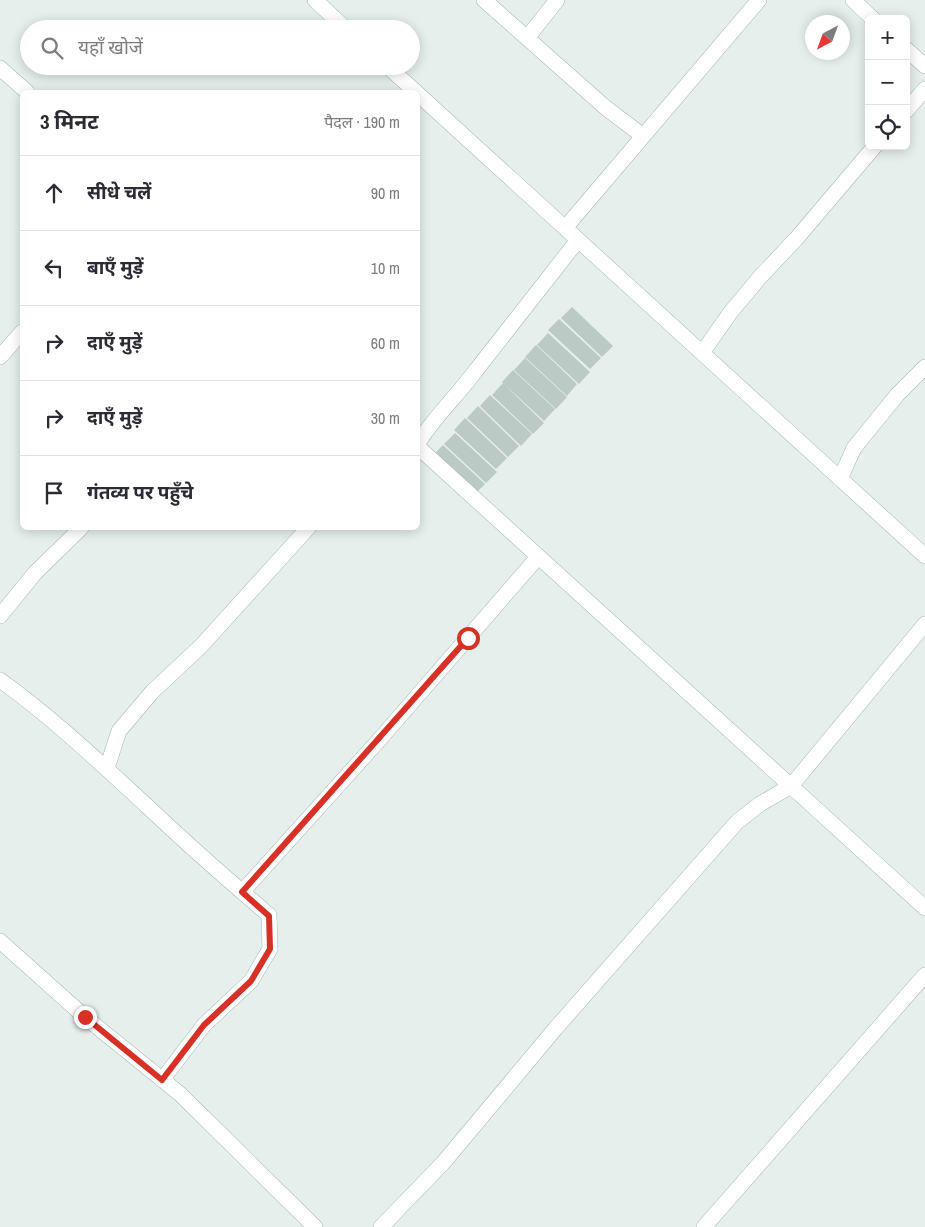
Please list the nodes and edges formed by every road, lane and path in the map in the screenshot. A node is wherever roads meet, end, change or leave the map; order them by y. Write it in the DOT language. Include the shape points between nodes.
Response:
graph roads {
  1 [pos="315,0"];
  2 [pos="484,0"];
  3 [pos="557,0"];
  4 [pos="758,0"];
  5 [pos="853,0"];
  6 [pos="869,15"];
  7 [pos="336,20"];
  8 [pos="527,38"];
  9 [pos="910,53"];
  10 [pos="925,66"];
  11 [pos="0,68"];
  12 [pos="397,75"];
  13 [pos="925,89"];
  14 [pos="25,90"];
  15 [pos="414,90"];
  16 [pos="420,96"];
  17 [pos="910,106"];
  18 [pos="642,136"];
  19 [pos="871,150"];
  20 [pos="565,228"];
  21 [pos="578,240"];
  22 [pos="20,334"];
  23 [pos="702,353"];
  24 [pos="0,357"];
  25 [pos="925,367"];
  26 [pos="420,440"];
  27 [pos="420,449"];
  28 [pos="840,479"];
  29 [pos="79,530"];
  30 [pos="306,530"];
  31 [pos="925,556"];
  32 [pos="538,557"];
  33 [pos="0,616"];
  34 [pos="925,624"];
  35 [pos="0,680"];
  36 [pos="107,768"];
  37 [pos="791,786"];
  38 [pos="242,892"];
  39 [pos="925,908"];
  40 [pos="0,941"];
  41 [pos="925,976"];
  42 [pos="162,1080"];
  43 [pos="315,1227"];
  44 [pos="381,1227"];
  45 [pos="704,1227"];
  1 -- 7 [label="street"];
  2 -- 8 [label="street"];
  3 -- 8 [label="street"];
  4 -- 18 [label="street"];
  5 -- 6 [label="street"];
  8 -- 18 [label="street"];
  9 -- 10 [label="street"];
  11 -- 14 [label="street"];
  12 -- 15 [label="street"];
  13 -- 17 [label="street"];
  16 -- 20 [label="street"];
  18 -- 20 [label="street"];
  19 -- 23 [label="street" via="754,284"];
  20 -- 21 [label="street"];
  21 -- 23 [label="street"];
  21 -- 26 [label="street" via="476,371 430,423"];
  22 -- 24 [label="street"];
  23 -- 28 [label="street"];
  25 -- 28 [label="street" via="897,395 854,448"];
  27 -- 32 [label="street"];
  28 -- 31 [label="street"];
  29 -- 33 [label="street" via="35,572"];
  30 -- 36 [label="street" via="119,731"];
  32 -- 37 [label="street"];
  32 -- 38 [label="street"];
  34 -- 37 [label="street"];
  35 -- 36 [label="street" via="42,711"];
  36 -- 38 [label="street"];
  37 -- 39 [label="street"];
  37 -- 44 [label="street" via="737,822 555,1029 443,1163"];
  38 -- 42 [label="street" via="269,916 270,949 251,981 204,1025"];
  40 -- 42 [label="street"];
  41 -- 45 [label="street"];
  42 -- 43 [label="street"];
}
